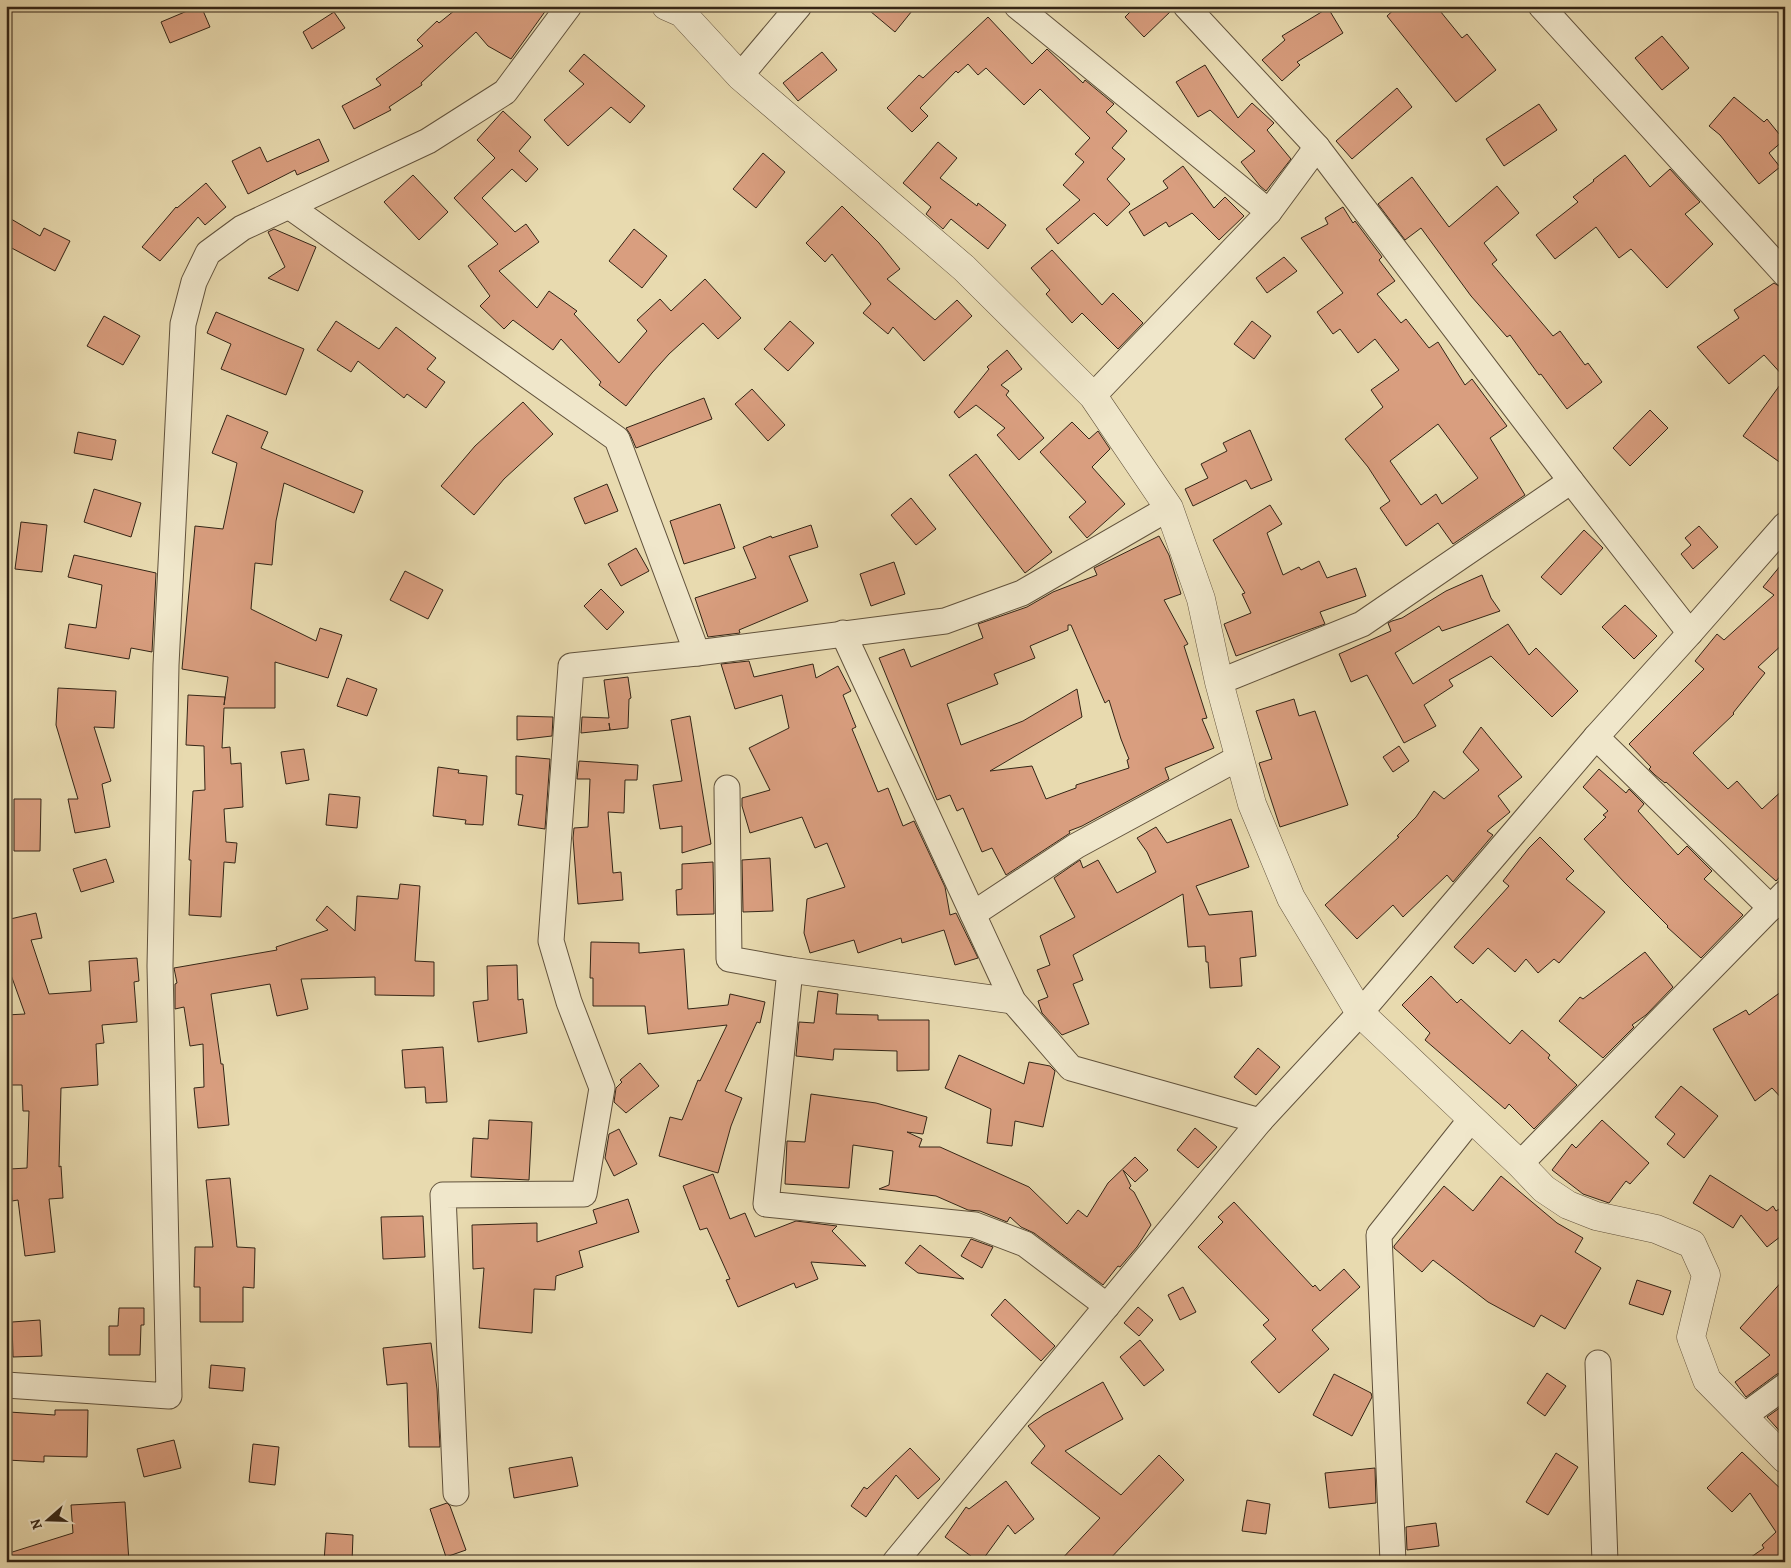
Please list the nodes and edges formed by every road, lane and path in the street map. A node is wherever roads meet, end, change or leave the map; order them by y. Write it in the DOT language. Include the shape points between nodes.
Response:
graph roads {
  1 [pos="569,6"];
  2 [pos="666,6"];
  3 [pos="799,6"];
  4 [pos="1017,6"];
  5 [pos="1186,6"];
  6 [pos="1541,6"];
  7 [pos="740,76"];
  8 [pos="1317,147"];
  9 [pos="288,206"];
  10 [pos="1269,212"];
  11 [pos="1785,274"];
  12 [pos="1093,396"];
  13 [pos="1571,481"];
  14 [pos="1169,508"];
  15 [pos="1785,525"];
  16 [pos="843,633"];
  17 [pos="1690,633"];
  18 [pos="697,653"];
  19 [pos="1219,682"];
  20 [pos="1596,737"];
  21 [pos="1240,757"];
  22 [pos="727,788"];
  23 [pos="1778,901"];
  24 [pos="973,914"];
  25 [pos="790,970"];
  26 [pos="1013,1001"];
  27 [pos="1360,1013"];
  28 [pos="1472,1118"];
  29 [pos="1260,1121"];
  30 [pos="1520,1164"];
  31 [pos="1107,1306"];
  32 [pos="1598,1362"];
  33 [pos="6,1385"];
  34 [pos="1785,1386"];
  35 [pos="1744,1416"];
  36 [pos="1785,1459"];
  37 [pos="456,1493"];
  38 [pos="895,1562"];
  39 [pos="1393,1562"];
  40 [pos="1605,1562"];
  1 -- 9 [label="street" via="505,92 428,141"];
  2 -- 7 [label="street" via="682,13"];
  3 -- 7 [label="street"];
  4 -- 10 [label="street"];
  5 -- 8 [label="street"];
  6 -- 11 [label="street"];
  7 -- 12 [label="street" via="964,268"];
  8 -- 10 [label="street"];
  8 -- 13 [label="street"];
  9 -- 18 [label="street" via="617,439"];
  9 -- 33 [label="street" via="242,228 208,253 194,282 183,324 166,665 160,966 169,1396"];
  10 -- 12 [label="street"];
  12 -- 14 [label="street"];
  13 -- 17 [label="street"];
  13 -- 19 [label="street" via="1362,624"];
  14 -- 16 [label="street" via="1022,594 945,622"];
  14 -- 19 [label="street" via="1201,599"];
  15 -- 17 [label="street"];
  16 -- 18 [label="street"];
  16 -- 24 [label="street"];
  17 -- 20 [label="street"];
  18 -- 37 [label="street" via="571,666 551,941 569,1002 602,1088 584,1194 443,1195"];
  19 -- 21 [label="street"];
  20 -- 23 [label="street"];
  20 -- 27 [label="street"];
  21 -- 24 [label="street" via="1076,846"];
  21 -- 27 [label="street" via="1252,804 1291,898"];
  22 -- 25 [label="street" via="729,959"];
  23 -- 30 [label="street"];
  24 -- 26 [label="street"];
  25 -- 26 [label="street"];
  25 -- 31 [label="street" via="766,1204 975,1225 1025,1244"];
  26 -- 29 [label="street" via="1071,1068"];
  27 -- 28 [label="street"];
  27 -- 29 [label="street"];
  28 -- 30 [label="street"];
  28 -- 39 [label="street" via="1379,1235"];
  29 -- 31 [label="street"];
  30 -- 35 [label="street" via="1544,1189 1568,1205 1596,1216 1656,1229 1692,1244 1706,1275 1691,1337 1707,1380"];
  31 -- 38 [label="street"];
  32 -- 40 [label="street"];
  34 -- 35 [label="street"];
  35 -- 36 [label="street"];
}
